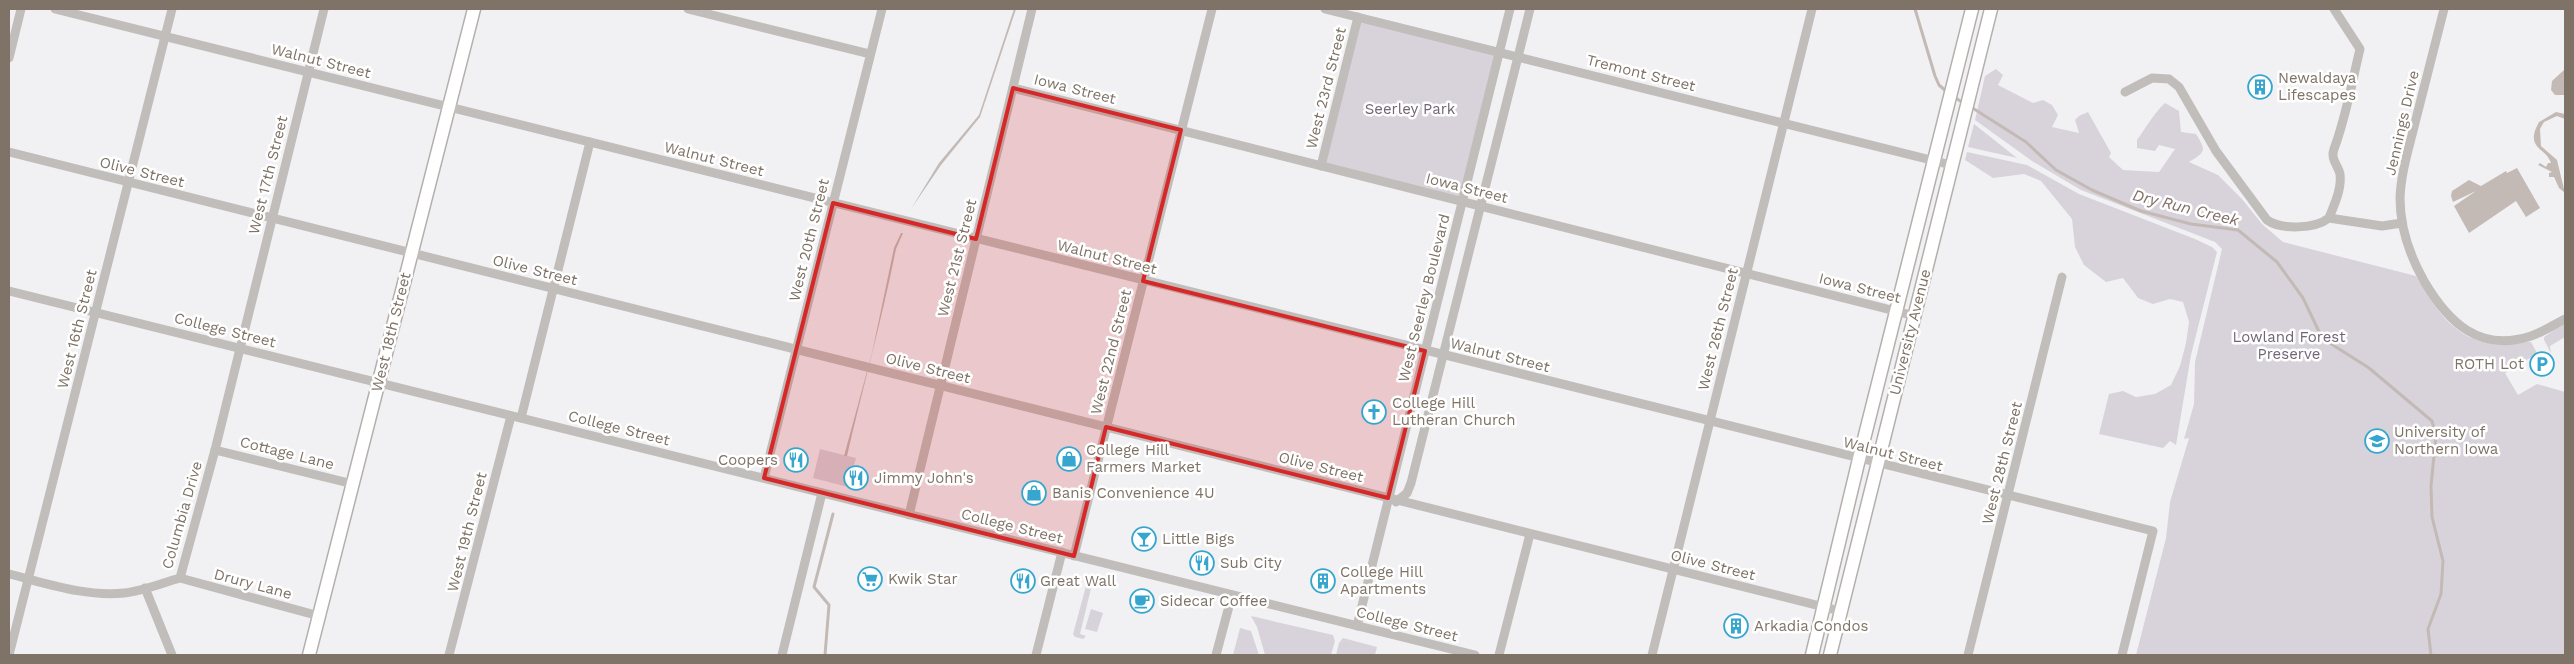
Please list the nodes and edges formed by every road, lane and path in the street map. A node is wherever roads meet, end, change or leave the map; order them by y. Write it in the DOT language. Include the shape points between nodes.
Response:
graph roads {
  1 [pos="21,9"];
  2 [pos="55,9"];
  3 [pos="172,9"];
  4 [pos="324,9"];
  5 [pos="474,9"];
  6 [pos="688,9"];
  7 [pos="882,9"];
  8 [pos="1032,9"];
  9 [pos="1212,9"];
  10 [pos="1325,9"];
  11 [pos="1510,9"];
  12 [pos="1530,9"];
  13 [pos="1812,9"];
  14 [pos="1972,9"];
  15 [pos="1991,9"];
  16 [pos="2334,9"];
  17 [pos="2444,9"];
  18 [pos="1358,17"];
  19 [pos="165,36"];
  20 [pos="1499,52"];
  21 [pos="870,54"];
  22 [pos="1518,56"];
  23 [pos="9,58"];
  24 [pos="308,72"];
  25 [pos="1013,88"];
  26 [pos="2125,92"];
  27 [pos="449,107"];
  28 [pos="1783,123"];
  29 [pos="1181,130"];
  30 [pos="590,142"];
  31 [pos="9,152"];
  32 [pos="1934,160"];
  33 [pos="1951,165"];
  34 [pos="1321,166"];
  35 [pos="128,182"];
  36 [pos="1462,201"];
  37 [pos="833,203"];
  38 [pos="1481,206"];
  39 [pos="272,218"];
  40 [pos="2329,218"];
  41 [pos="2402,223"];
  42 [pos="976,239"];
  43 [pos="412,253"];
  44 [pos="1746,273"];
  45 [pos="2062,277"];
  46 [pos="1143,281"];
  47 [pos="553,289"];
  48 [pos="9,291"];
  49 [pos="1897,311"];
  50 [pos="95,312"];
  51 [pos="1915,316"];
  52 [pos="2565,318"];
  53 [pos="240,348"];
  54 [pos="796,350"];
  55 [pos="1425,351"];
  56 [pos="1443,355"];
  57 [pos="378,383"];
  58 [pos="940,386"];
  59 [pos="511,416"];
  60 [pos="521,418"];
  61 [pos="1709,422"];
  62 [pos="1106,428"];
  63 [pos="215,450"];
  64 [pos="1858,459"];
  65 [pos="1878,464"];
  66 [pos="764,478"];
  67 [pos="353,484"];
  68 [pos="822,493"];
  69 [pos="2008,497"];
  70 [pos="1388,498"];
  71 [pos="1400,501"];
  72 [pos="909,515"];
  73 [pos="1530,534"];
  74 [pos="1379,535"];
  75 [pos="1062,552"];
  76 [pos="1074,556"];
  77 [pos="1673,569"];
  78 [pos="9,574"];
  79 [pos="28,578"];
  80 [pos="180,578"];
  81 [pos="146,588"];
  82 [pos="1232,595"];
  83 [pos="1823,607"];
  84 [pos="1840,611"];
  85 [pos="319,616"];
  86 [pos="1357,626"];
  87 [pos="9,655"];
  88 [pos="172,655"];
  89 [pos="308,655"];
  90 [pos="449,655"];
  91 [pos="782,655"];
  92 [pos="1036,655"];
  93 [pos="1216,655"];
  94 [pos="1476,655"];
  95 [pos="1500,655"];
  96 [pos="1652,655"];
  97 [pos="1812,655"];
  98 [pos="1830,655"];
  99 [pos="1968,655"];
  100 [pos="2122,655"];
  1 -- 23 [label="street"];
  2 -- 19 [label="street, Walnut Street"];
  3 -- 19 [label="street, West 16th Street"];
  4 -- 24 [label="street, West 17th Street"];
  5 -- 27 [label="main road, West 18th Street"];
  6 -- 21 [label="street"];
  7 -- 21 [label="street, West 20th Street"];
  8 -- 25 [label="street, West 21st Street"];
  9 -- 29 [label="street, West 22nd Street"];
  10 -- 18 [label="street, Tremont Street"];
  11 -- 20 [label="street, West Seerley Boulevard"];
  12 -- 22 [label="street, West Seerley Boulevard"];
  13 -- 28 [label="street, West 26th Street"];
  14 -- 32 [label="main road, University Avenue"];
  15 -- 33 [label="main road, University Avenue"];
  16 -- 40 [label="street" via="2360,49 2334,149 2334,161 2340,173"];
  17 -- 41 [label="street, Jennings Drive" via="2402,175"];
  18 -- 20 [label="street, Tremont Street"];
  18 -- 34 [label="street, West 23rd Street"];
  19 -- 24 [label="street, Walnut Street"];
  19 -- 35 [label="street, West 16th Street"];
  20 -- 22 [label="street, Tremont Street"];
  20 -- 36 [label="street, West Seerley Boulevard"];
  21 -- 37 [label="street, West 20th Street"];
  22 -- 28 [label="street, Tremont Street"];
  22 -- 38 [label="street, West Seerley Boulevard"];
  24 -- 27 [label="street, Walnut Street"];
  24 -- 39 [label="street, West 17th Street"];
  25 -- 29 [label="street, Iowa Street"];
  25 -- 42 [label="street, West 21st Street"];
  26 -- 40 [label="street" via="2152,78 2169,79 2179,87 2216,150 2267,220 2276,226 2324,222"];
  27 -- 30 [label="street, Walnut Street"];
  27 -- 43 [label="main road, West 18th Street"];
  28 -- 32 [label="street, Tremont Street"];
  28 -- 44 [label="street, West 26th Street"];
  29 -- 34 [label="street, Iowa Street"];
  29 -- 46 [label="street, West 22nd Street"];
  30 -- 37 [label="street, Walnut Street"];
  30 -- 47 [label="street"];
  31 -- 35 [label="street, Olive Street"];
  32 -- 33 [label="street, Tremont Street"];
  32 -- 49 [label="main road, University Avenue"];
  33 -- 51 [label="main road, University Avenue"];
  34 -- 36 [label="street, Iowa Street"];
  35 -- 39 [label="street, Olive Street"];
  35 -- 50 [label="street, West 16th Street"];
  36 -- 38 [label="street, Iowa Street"];
  36 -- 55 [label="street, West Seerley Boulevard"];
  37 -- 42 [label="street, Walnut Street"];
  37 -- 54 [label="street, West 20th Street"];
  38 -- 44 [label="street, Iowa Street"];
  38 -- 56 [label="street, West Seerley Boulevard"];
  39 -- 43 [label="street, Olive Street"];
  39 -- 53 [label="street, West 17th Street"];
  40 -- 41 [label="street" via="2382,226"];
  41 -- 52 [label="street, Jennings Drive" via="2413,258 2431,293 2448,316 2469,332 2498,339 2519,338 2532,336"];
  42 -- 46 [label="street, Walnut Street"];
  42 -- 58 [label="street, West 21st Street"];
  43 -- 47 [label="street, Olive Street"];
  43 -- 57 [label="main road, West 18th Street"];
  44 -- 49 [label="street, Iowa Street"];
  44 -- 61 [label="street, West 26th Street"];
  45 -- 69 [label="street, West 28th Street"];
  46 -- 55 [label="street, Walnut Street"];
  46 -- 62 [label="street, West 22nd Street"];
  47 -- 54 [label="street, Olive Street"];
  47 -- 60 [label="street"];
  48 -- 50 [label="street, College Street"];
  49 -- 51 [label="street, Iowa Street"];
  49 -- 64 [label="main road, University Avenue"];
  50 -- 53 [label="street, College Street"];
  50 -- 79 [label="street, West 16th Street"];
  51 -- 65 [label="main road, University Avenue"];
  53 -- 57 [label="street, College Street"];
  53 -- 63 [label="street, Columbia Drive"];
  54 -- 58 [label="street, Olive Street"];
  54 -- 66 [label="street, West 20th Street"];
  55 -- 56 [label="street, Walnut Street"];
  55 -- 70 [label="street, West Seerley Boulevard"];
  56 -- 61 [label="street, Walnut Street"];
  56 -- 71 [label="street, West Seerley Boulevard" via="1412,482"];
  57 -- 59 [label="street, College Street"];
  57 -- 67 [label="main road, West 18th Street"];
  58 -- 62 [label="street, Olive Street"];
  58 -- 72 [label="street, West 21st Street"];
  59 -- 60 [label="street, College Street"];
  59 -- 90 [label="street, West 19th Street"];
  60 -- 66 [label="street, College Street"];
  61 -- 64 [label="street, Walnut Street"];
  61 -- 77 [label="street, West 26th Street"];
  62 -- 70 [label="street, Olive Street"];
  62 -- 76 [label="street, West 22nd Street"];
  63 -- 67 [label="street, Cottage Lane"];
  63 -- 80 [label="street, Columbia Drive"];
  64 -- 65 [label="street, Walnut Street"];
  64 -- 83 [label="main road, University Avenue"];
  65 -- 69 [label="street, Walnut Street"];
  65 -- 84 [label="main road, University Avenue"];
  66 -- 68 [label="street, College Street"];
  67 -- 85 [label="main road, West 18th Street"];
  68 -- 72 [label="street, College Street"];
  68 -- 91 [label="street"];
  69 -- 99 [label="street, West 28th Street"];
  69 -- 100 [label="street, Walnut Street" via="2153,531"];
  70 -- 71 [label="street, Olive Street"];
  70 -- 74 [label="street, West Seerley Boulevard"];
  71 -- 73 [label="street, Olive Street"];
  71 -- 74 [label="street, West Seerley Boulevard" via="1389,511"];
  72 -- 75 [label="street, College Street"];
  73 -- 77 [label="street, Olive Street"];
  73 -- 95 [label="street"];
  74 -- 86 [label="street, West Seerley Boulevard"];
  75 -- 76 [label="street, College Street"];
  75 -- 92 [label="street"];
  76 -- 82 [label="street, College Street"];
  77 -- 83 [label="street, Olive Street"];
  77 -- 96 [label="street, West 26th Street"];
  78 -- 79 [label="street, Columbia Drive"];
  79 -- 81 [label="street, Columbia Drive" via="104,594"];
  79 -- 87 [label="street, West 16th Street"];
  80 -- 81 [label="street, Columbia Drive"];
  80 -- 85 [label="street, Drury Lane"];
  81 -- 88 [label="street"];
  82 -- 86 [label="street, College Street"];
  82 -- 93 [label="street"];
  83 -- 84 [label="street, Olive Street"];
  83 -- 97 [label="main road, University Avenue"];
  84 -- 98 [label="main road, University Avenue"];
  85 -- 89 [label="main road, West 18th Street"];
  86 -- 94 [label="street, College Street"];
}
